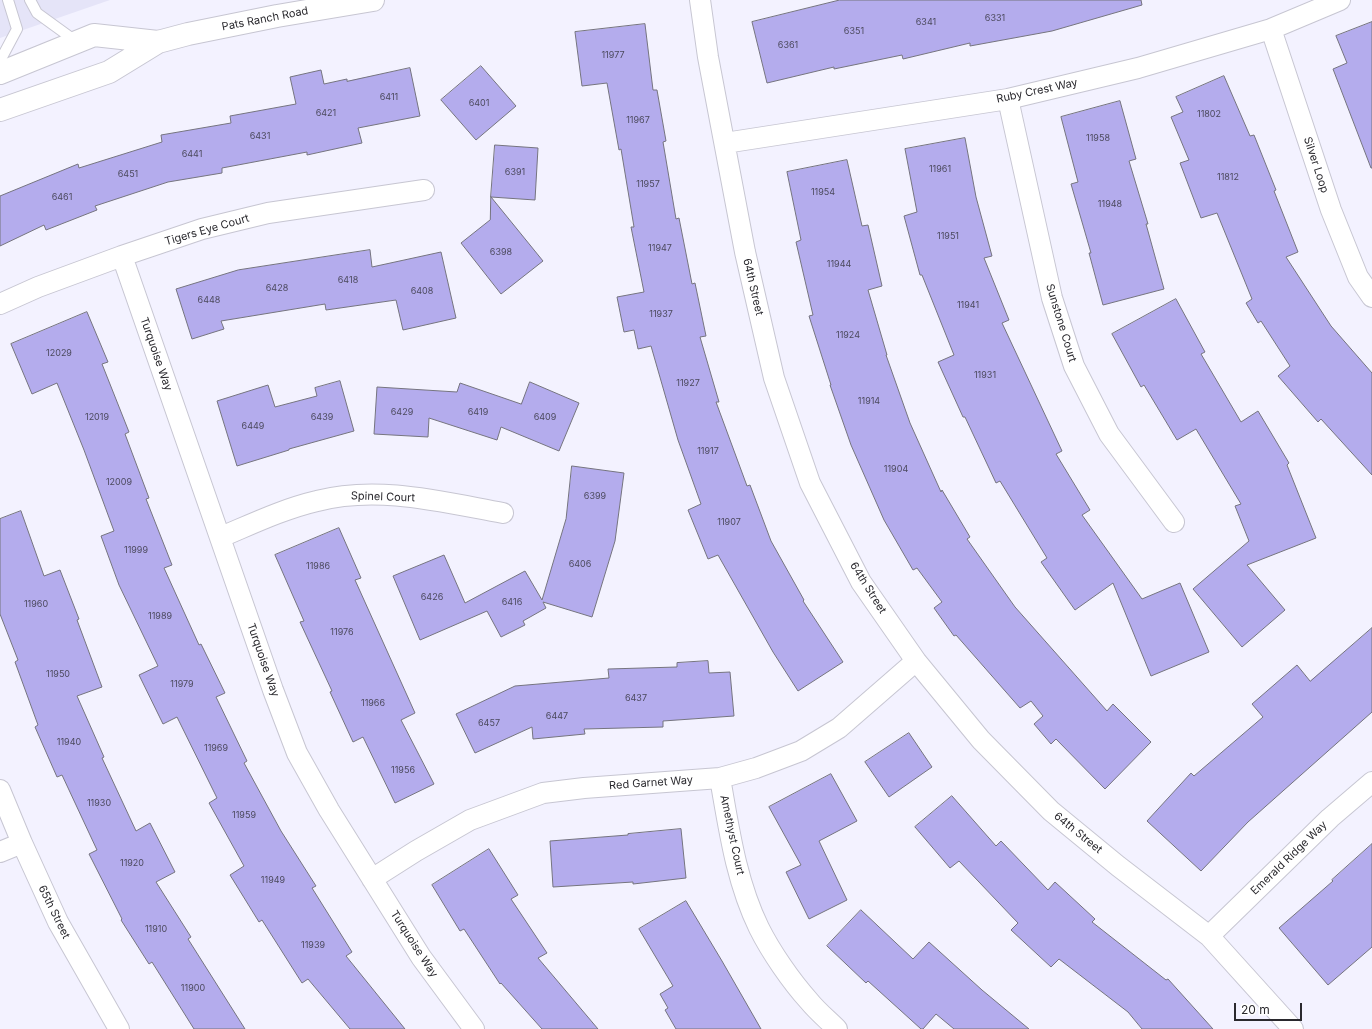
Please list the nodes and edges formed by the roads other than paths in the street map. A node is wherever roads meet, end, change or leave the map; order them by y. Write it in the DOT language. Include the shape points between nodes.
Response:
graph roads {
  1 [pos="8,0"];
  2 [pos="30,0"];
  3 [pos="373,0"];
  4 [pos="700,0"];
  5 [pos="1340,0"];
  6 [pos="1271,29"];
  7 [pos="77,42"];
  8 [pos="158,42"];
  9 [pos="0,61"];
  10 [pos="0,73"];
  11 [pos="1008,99"];
  12 [pos="0,110"];
  13 [pos="724,143"];
  14 [pos="424,190"];
  15 [pos="122,256"];
  16 [pos="1372,297"];
  17 [pos="0,304"];
  18 [pos="503,513"];
  19 [pos="1174,522"];
  20 [pos="220,537"];
  21 [pos="916,661"];
  22 [pos="720,778"];
  23 [pos="1372,782"];
  24 [pos="0,790"];
  25 [pos="22,843"];
  26 [pos="0,852"];
  27 [pos="372,879"];
  28 [pos="1209,936"];
  29 [pos="119,1029"];
  30 [pos="474,1029"];
  31 [pos="837,1029"];
  32 [pos="1293,1029"];
  1 -- 9 [label="lane" via="17,29"];
  2 -- 7 [label="lane" via="37,13"];
  3 -- 8 [label="street, Pats Ranch Road" via="277,16"];
  4 -- 13 [label="street, 64th Street"];
  5 -- 6 [label="street, Ruby Crest Way"];
  6 -- 11 [label="street, Ruby Crest Way" via="1138,68"];
  6 -- 16 [label="street, Silver Loop" via="1331,210 1358,277"];
  7 -- 8 [label="street, Pats Ranch Road" via="94,34"];
  7 -- 10 [label="street, Pats Ranch Road"];
  8 -- 12 [label="street, Pats Ranch Road" via="109,72"];
  11 -- 13 [label="street, Ruby Crest Way"];
  11 -- 19 [label="street, Sunstone Court" via="1052,298 1074,366 1109,434"];
  13 -- 21 [label="street, 64th Street" via="745,252 774,378 810,483 861,582"];
  14 -- 15 [label="street, Tigers Eye Court" via="268,213 202,229"];
  15 -- 17 [label="street, Tigers Eye Court"];
  15 -- 20 [label="street, Turquoise Way"];
  18 -- 20 [label="street, Spinel Court" via="410,496 357,494 318,500 281,511"];
  20 -- 27 [label="street, Turquoise Way" via="297,753"];
  21 -- 22 [label="street, Red Garnet Way" via="839,728 801,751"];
  21 -- 28 [label="street, 64th Street" via="981,740 1051,811"];
  22 -- 27 [label="street, Red Garnet Way" via="543,793 470,820"];
  22 -- 31 [label="street, Amethyst Court" via="731,842 743,886 759,929 781,965 809,1001"];
  23 -- 28 [label="street, Emerald Ridge Way" via="1330,818"];
  24 -- 25 [label="street, 65th Street"];
  25 -- 26 [label="street"];
  25 -- 29 [label="street, 65th Street" via="58,922"];
  27 -- 30 [label="street, Turquoise Way" via="421,957"];
  28 -- 32 [label="street, 64th Street"];
}
